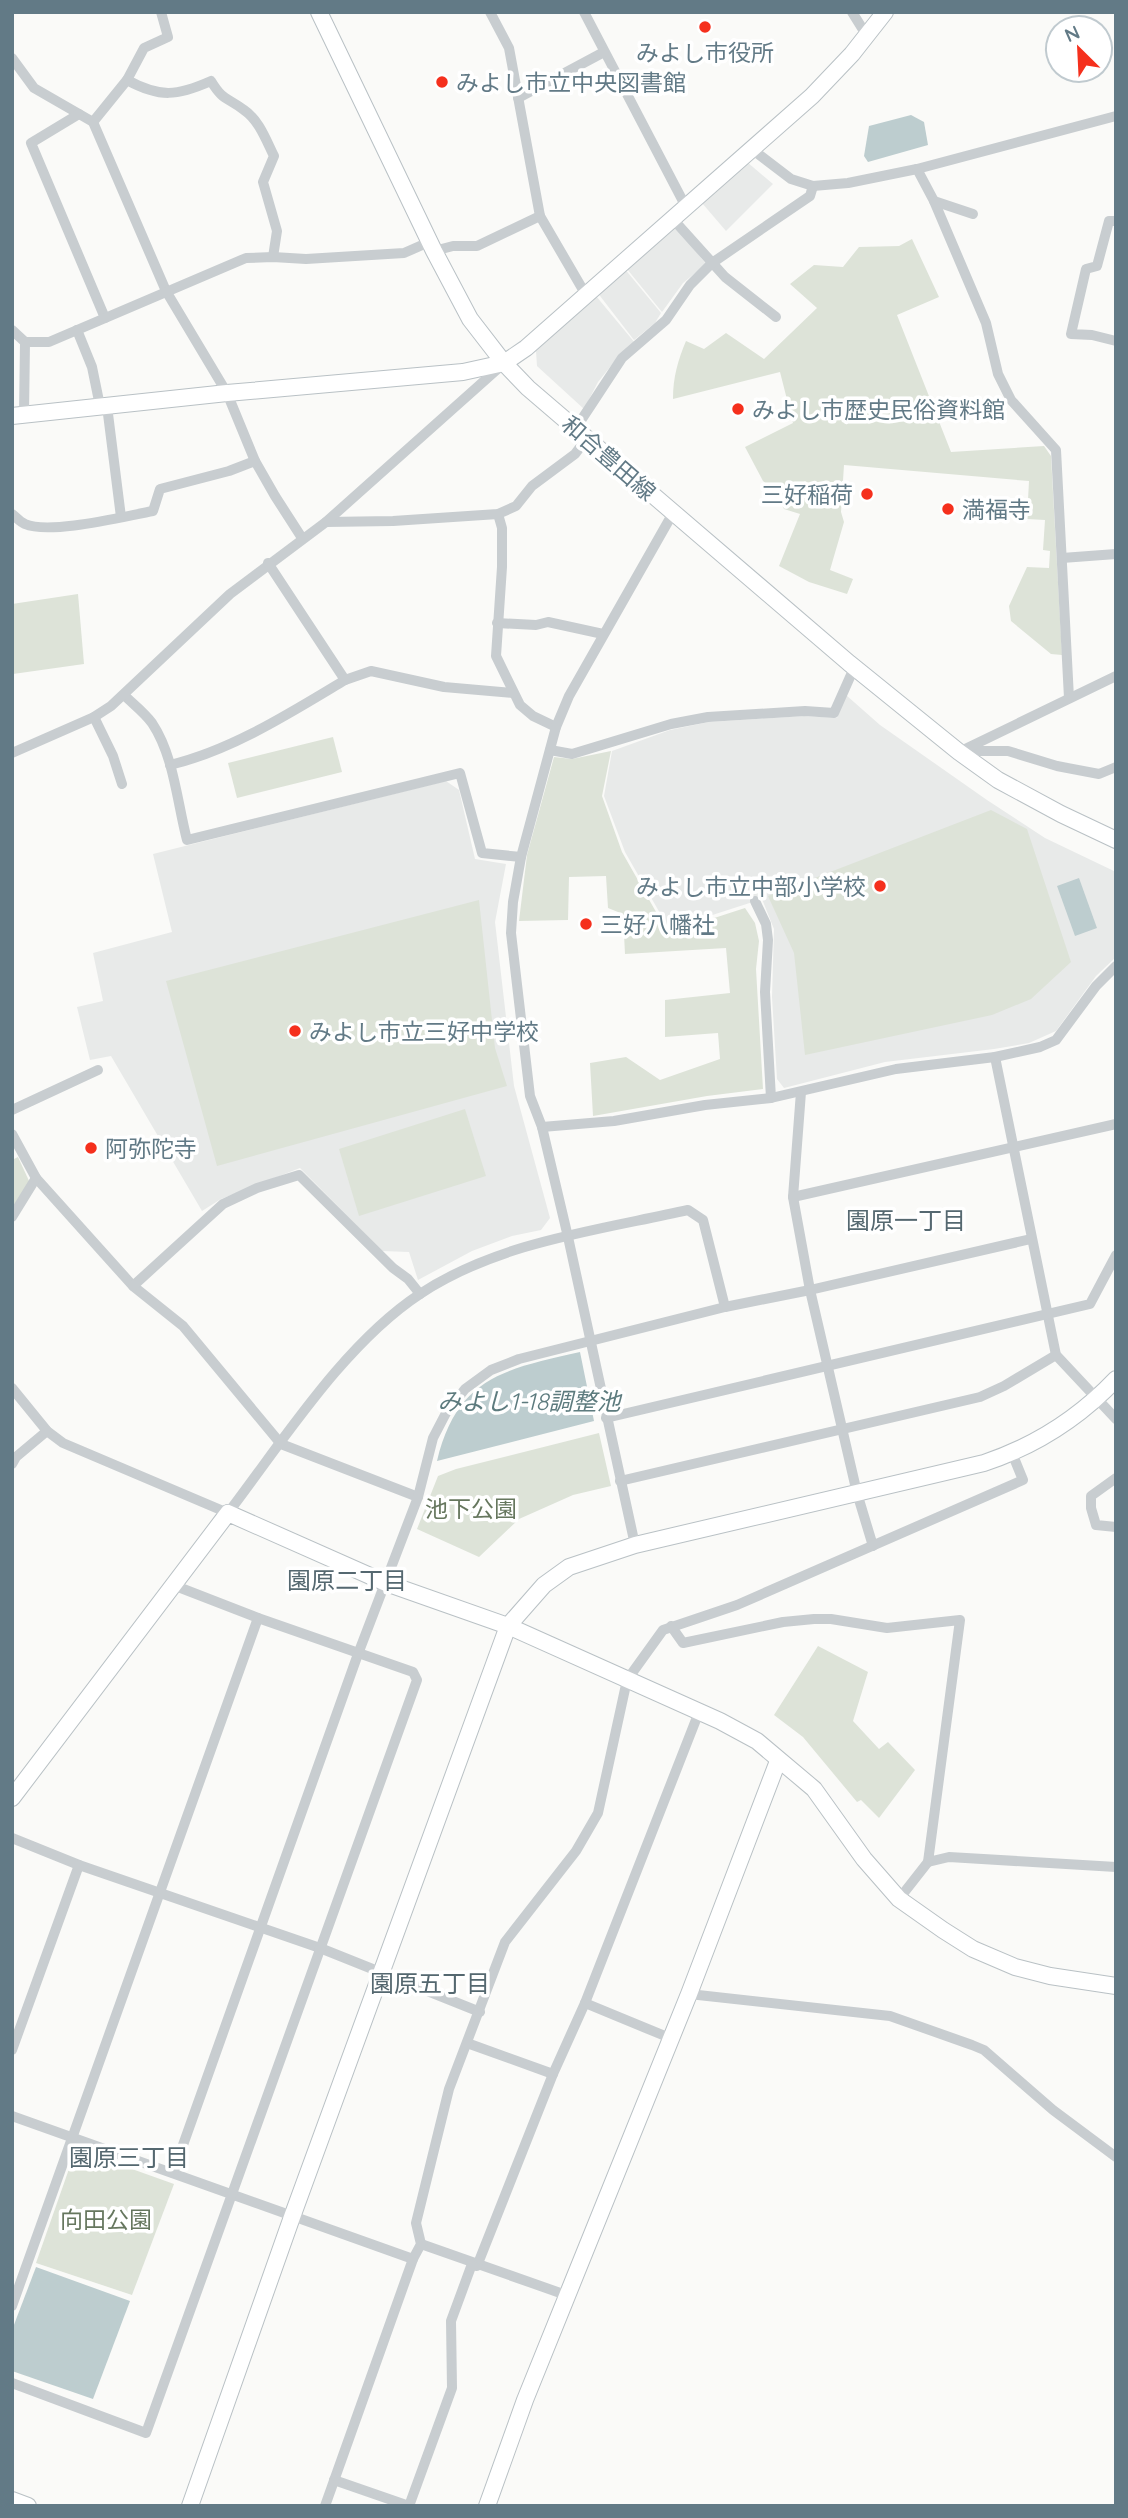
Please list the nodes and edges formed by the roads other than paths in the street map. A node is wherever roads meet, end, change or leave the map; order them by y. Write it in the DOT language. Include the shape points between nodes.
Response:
graph roads {
  1 [pos="161,12"];
  2 [pos="319,12"];
  3 [pos="490,12"];
  4 [pos="584,12"];
  5 [pos="852,12"];
  6 [pos="885,12"];
  7 [pos="867,36"];
  8 [pos="604,52"];
  9 [pos="12,58"];
  10 [pos="127,80"];
  11 [pos="518,98"];
  12 [pos="79,114"];
  13 [pos="1116,116"];
  14 [pos="93,122"];
  15 [pos="753,150"];
  16 [pos="917,169"];
  17 [pos="813,186"];
  18 [pos="934,201"];
  19 [pos="686,207"];
  20 [pos="973,214"];
  21 [pos="540,216"];
  22 [pos="672,218"];
  23 [pos="1116,221"];
  24 [pos="431,247"];
  25 [pos="273,257"];
  26 [pos="712,263"];
  27 [pos="166,291"];
  28 [pos="586,295"];
  29 [pos="776,317"];
  30 [pos="105,318"];
  31 [pos="12,330"];
  32 [pos="78,330"];
  33 [pos="1116,341"];
  34 [pos="25,342"];
  35 [pos="504,363"];
  36 [pos="227,393"];
  37 [pos="104,406"];
  38 [pos="18,415"];
  39 [pos="582,433"];
  40 [pos="255,461"];
  41 [pos="673,513"];
  42 [pos="12,514"];
  43 [pos="498,514"];
  44 [pos="121,517"];
  45 [pos="326,522"];
  46 [pos="302,538"];
  47 [pos="1116,554"];
  48 [pos="1062,558"];
  49 [pos="268,563"];
  50 [pos="497,622"];
  51 [pos="603,634"];
  52 [pos="854,667"];
  53 [pos="1116,676"];
  54 [pos="345,680"];
  55 [pos="513,693"];
  56 [pos="124,695"];
  57 [pos="1069,698"];
  58 [pos="94,717"];
  59 [pos="556,727"];
  60 [pos="550,750"];
  61 [pos="959,752"];
  62 [pos="12,753"];
  63 [pos="170,765"];
  64 [pos="1116,767"];
  65 [pos="122,784"];
  66 [pos="1116,840"];
  67 [pos="521,858"];
  68 [pos="755,901"];
  69 [pos="1116,965"];
  70 [pos="995,1056"];
  71 [pos="98,1070"];
  72 [pos="801,1092"];
  73 [pos="771,1098"];
  74 [pos="12,1110"];
  75 [pos="1116,1124"];
  76 [pos="541,1128"];
  77 [pos="12,1135"];
  78 [pos="1012,1146"];
  79 [pos="36,1178"];
  80 [pos="793,1197"];
  81 [pos="12,1217"];
  82 [pos="568,1237"];
  83 [pos="1031,1239"];
  84 [pos="1116,1255"];
  85 [pos="133,1286"];
  86 [pos="810,1290"];
  87 [pos="420,1294"];
  88 [pos="725,1307"];
  89 [pos="1049,1315"];
  90 [pos="590,1342"];
  91 [pos="1056,1355"];
  92 [pos="829,1366"];
  93 [pos="1116,1379"];
  94 [pos="12,1388"];
  95 [pos="1097,1399"];
  96 [pos="606,1418"];
  97 [pos="1116,1419"];
  98 [pos="843,1429"];
  99 [pos="47,1431"];
  100 [pos="281,1444"];
  101 [pos="1013,1453"];
  102 [pos="14,1459"];
  103 [pos="1116,1478"];
  104 [pos="621,1481"];
  105 [pos="857,1493"];
  106 [pos="418,1497"];
  107 [pos="228,1513"];
  108 [pos="1116,1527"];
  109 [pos="635,1545"];
  110 [pos="873,1546"];
  111 [pos="386,1583"];
  112 [pos="173,1585"];
  113 [pos="258,1618"];
  114 [pos="508,1626"];
  115 [pos="671,1626"];
  116 [pos="358,1654"];
  117 [pos="627,1680"];
  118 [pos="699,1712"];
  119 [pos="778,1761"];
  120 [pos="12,1798"];
  121 [pos="12,1838"];
  122 [pos="929,1862"];
  123 [pos="79,1864"];
  124 [pos="1116,1867"];
  125 [pos="161,1893"];
  126 [pos="899,1899"];
  127 [pos="259,1926"];
  128 [pos="320,1948"];
  129 [pos="382,1974"];
  130 [pos="1116,1986"];
  131 [pos="689,1994"];
  132 [pos="585,2003"];
  133 [pos="480,2012"];
  134 [pos="670,2038"];
  135 [pos="467,2043"];
  136 [pos="12,2050"];
  137 [pos="553,2074"];
  138 [pos="12,2116"];
  139 [pos="72,2138"];
  140 [pos="1116,2157"];
  141 [pos="173,2174"];
  142 [pos="230,2194"];
  143 [pos="292,2217"];
  144 [pos="421,2244"];
  145 [pos="413,2259"];
  146 [pos="474,2265"];
  147 [pos="566,2295"];
  148 [pos="12,2306"];
  149 [pos="12,2383"];
  150 [pos="334,2480"];
  151 [pos="12,2500"];
  152 [pos="28,2506"];
  153 [pos="190,2506"];
  154 [pos="325,2506"];
  155 [pos="486,2506"];
  1 -- 10 [label="street" via="168,37 144,48"];
  2 -- 24 [label="street, 和合豊田線"];
  3 -- 11 [label="street" via="509,48"];
  4 -- 8 [label="street"];
  5 -- 7 [label="street"];
  6 -- 7 [label="street"];
  7 -- 15 [label="street" via="812,96"];
  8 -- 11 [label="street"];
  8 -- 19 [label="street"];
  9 -- 12 [label="street" via="34,88"];
  10 -- 14 [label="street"];
  10 -- 25 [label="street" via="159,94 178,93 211,81 221,97 245,110 256,123 274,156 264,182 277,231"];
  11 -- 21 [label="street"];
  12 -- 14 [label="street"];
  12 -- 30 [label="street" via="31,143"];
  13 -- 16 [label="street"];
  14 -- 27 [label="street"];
  15 -- 17 [label="street" via="791,178"];
  15 -- 19 [label="street"];
  16 -- 17 [label="street"];
  16 -- 18 [label="street"];
  17 -- 26 [label="street" via="810,196"];
  18 -- 20 [label="street"];
  18 -- 48 [label="street" via="986,323 1002,383 1011,400 1056,450"];
  19 -- 22 [label="street"];
  21 -- 24 [label="street" via="477,246"];
  21 -- 28 [label="street"];
  22 -- 26 [label="street"];
  22 -- 28 [label="street"];
  23 -- 33 [label="street" via="1109,221 1097,266 1086,269 1071,334"];
  24 -- 25 [label="street" via="404,253"];
  24 -- 35 [label="street, 和合豊田線" via="470,319"];
  25 -- 27 [label="street" via="246,258"];
  26 -- 29 [label="street"];
  26 -- 39 [label="street" via="666,320 622,358"];
  27 -- 30 [label="street"];
  27 -- 36 [label="street"];
  28 -- 35 [label="street"];
  30 -- 32 [label="street"];
  31 -- 34 [label="street"];
  32 -- 34 [label="street" via="49,342"];
  32 -- 37 [label="street"];
  34 -- 38 [label="street"];
  35 -- 36 [label="street" via="463,372"];
  35 -- 39 [label="street, 和合豊田線"];
  35 -- 45 [label="street"];
  36 -- 37 [label="street"];
  36 -- 40 [label="street"];
  37 -- 38 [label="street"];
  37 -- 44 [label="street"];
  39 -- 41 [label="street, 和合豊田線"];
  39 -- 43 [label="street" via="575,454 532,486 516,506"];
  40 -- 44 [label="street" via="160,489 153,511"];
  40 -- 46 [label="street"];
  41 -- 51 [label="street"];
  41 -- 52 [label="street, 和合豊田線"];
  42 -- 44 [label="street" via="37,527"];
  43 -- 45 [label="street"];
  43 -- 50 [label="street" via="502,567"];
  45 -- 46 [label="street"];
  46 -- 49 [label="street"];
  47 -- 48 [label="street"];
  48 -- 57 [label="street"];
  49 -- 54 [label="street"];
  49 -- 56 [label="street"];
  50 -- 51 [label="street" via="548,622"];
  50 -- 55 [label="street" via="496,656"];
  51 -- 59 [label="street"];
  52 -- 60 [label="street" via="834,713 708,718 671,724 572,754"];
  52 -- 61 [label="street, 和合豊田線"];
  53 -- 57 [label="street"];
  54 -- 55 [label="street" via="371,671 444,687"];
  54 -- 63 [label="street" via="218,749"];
  55 -- 59 [label="street" via="533,716"];
  56 -- 58 [label="street"];
  56 -- 63 [label="street" via="151,722"];
  57 -- 61 [label="street"];
  58 -- 62 [label="street"];
  58 -- 65 [label="street"];
  59 -- 60 [label="street"];
  60 -- 67 [label="street"];
  61 -- 64 [label="street" via="1008,751 1100,774"];
  61 -- 66 [label="street, 和合豊田線" via="998,780"];
  63 -- 67 [label="street" via="187,840 460,773 482,853"];
  67 -- 76 [label="street" via="511,933 528,1084"];
  68 -- 73 [label="street" via="768,940 765,992"];
  69 -- 70 [label="street" via="1056,1040 1040,1048"];
  70 -- 72 [label="street" via="896,1069"];
  70 -- 78 [label="street"];
  71 -- 74 [label="street"];
  72 -- 73 [label="street"];
  72 -- 80 [label="street"];
  73 -- 76 [label="street"];
  75 -- 78 [label="street"];
  76 -- 82 [label="street"];
  77 -- 79 [label="street"];
  78 -- 80 [label="street"];
  78 -- 83 [label="street"];
  79 -- 81 [label="street"];
  79 -- 85 [label="street"];
  80 -- 86 [label="street"];
  82 -- 87 [label="street" via="464,1269"];
  82 -- 88 [label="street" via="695,1212 703,1220"];
  82 -- 90 [label="street"];
  83 -- 86 [label="street"];
  83 -- 89 [label="street"];
  84 -- 89 [label="street" via="1090,1304"];
  85 -- 87 [label="street" via="223,1203 299,1175"];
  85 -- 100 [label="street" via="184,1326"];
  86 -- 88 [label="street"];
  86 -- 92 [label="street"];
  87 -- 100 [label="street" via="369,1335"];
  88 -- 90 [label="street"];
  89 -- 91 [label="street"];
  89 -- 92 [label="street"];
  90 -- 96 [label="street"];
  90 -- 106 [label="street" via="519,1359 491,1370 465,1389 433,1438"];
  91 -- 95 [label="street"];
  91 -- 98 [label="street" via="980,1396"];
  92 -- 96 [label="street"];
  92 -- 98 [label="street"];
  93 -- 95 [label="street"];
  94 -- 99 [label="street"];
  95 -- 97 [label="street"];
  95 -- 101 [label="street" via="1054,1431"];
  96 -- 104 [label="street"];
  98 -- 104 [label="street"];
  98 -- 105 [label="street"];
  99 -- 102 [label="street"];
  99 -- 107 [label="street" via="76,1450"];
  100 -- 106 [label="street"];
  100 -- 107 [label="street"];
  101 -- 105 [label="street"];
  101 -- 110 [label="street" via="1023,1480"];
  103 -- 108 [label="street" via="1091,1496 1096,1525"];
  104 -- 109 [label="street"];
  105 -- 109 [label="street"];
  105 -- 110 [label="street"];
  106 -- 111 [label="street"];
  107 -- 111 [label="street"];
  107 -- 112 [label="street"];
  109 -- 114 [label="street" via="569,1567 544,1585"];
  110 -- 115 [label="street" via="737,1605"];
  111 -- 114 [label="street"];
  111 -- 116 [label="street"];
  112 -- 113 [label="street"];
  112 -- 120 [label="street"];
  113 -- 116 [label="street"];
  113 -- 125 [label="street"];
  114 -- 117 [label="street"];
  114 -- 129 [label="street"];
  115 -- 117 [label="street" via="663,1630"];
  115 -- 122 [label="street" via="683,1643 814,1619 887,1628 960,1620"];
  116 -- 127 [label="street"];
  116 -- 128 [label="street" via="413,1672 416,1680"];
  117 -- 118 [label="street"];
  117 -- 133 [label="street" via="598,1813 576,1851 505,1942"];
  118 -- 119 [label="street" via="757,1741"];
  118 -- 132 [label="street"];
  119 -- 126 [label="street" via="814,1789"];
  119 -- 131 [label="street"];
  121 -- 123 [label="street"];
  122 -- 124 [label="street" via="949,1857"];
  122 -- 126 [label="street"];
  123 -- 125 [label="street"];
  123 -- 136 [label="street"];
  125 -- 127 [label="street"];
  125 -- 139 [label="street"];
  126 -- 130 [label="street" via="973,1949 1015,1967"];
  127 -- 128 [label="street"];
  127 -- 141 [label="street"];
  128 -- 129 [label="street"];
  128 -- 142 [label="street"];
  129 -- 133 [label="street"];
  129 -- 143 [label="street"];
  131 -- 134 [label="street"];
  131 -- 140 [label="street" via="890,2016 985,2050"];
  132 -- 134 [label="street"];
  132 -- 137 [label="street"];
  133 -- 135 [label="street"];
  134 -- 147 [label="street"];
  135 -- 137 [label="street"];
  135 -- 144 [label="street" via="449,2089 416,2223"];
  137 -- 146 [label="street"];
  138 -- 139 [label="street"];
  139 -- 141 [label="street"];
  139 -- 148 [label="street"];
  141 -- 142 [label="street"];
  142 -- 143 [label="street"];
  142 -- 149 [label="street" via="146,2432"];
  143 -- 145 [label="street"];
  143 -- 153 [label="street"];
  144 -- 145 [label="street"];
  144 -- 146 [label="street"];
  145 -- 150 [label="street"];
  146 -- 147 [label="street"];
  146 -- 150 [label="street" via="451,2321 452,2388 409,2506"];
  147 -- 155 [label="street"];
  150 -- 154 [label="street"];
  151 -- 152 [label="street"];
}
